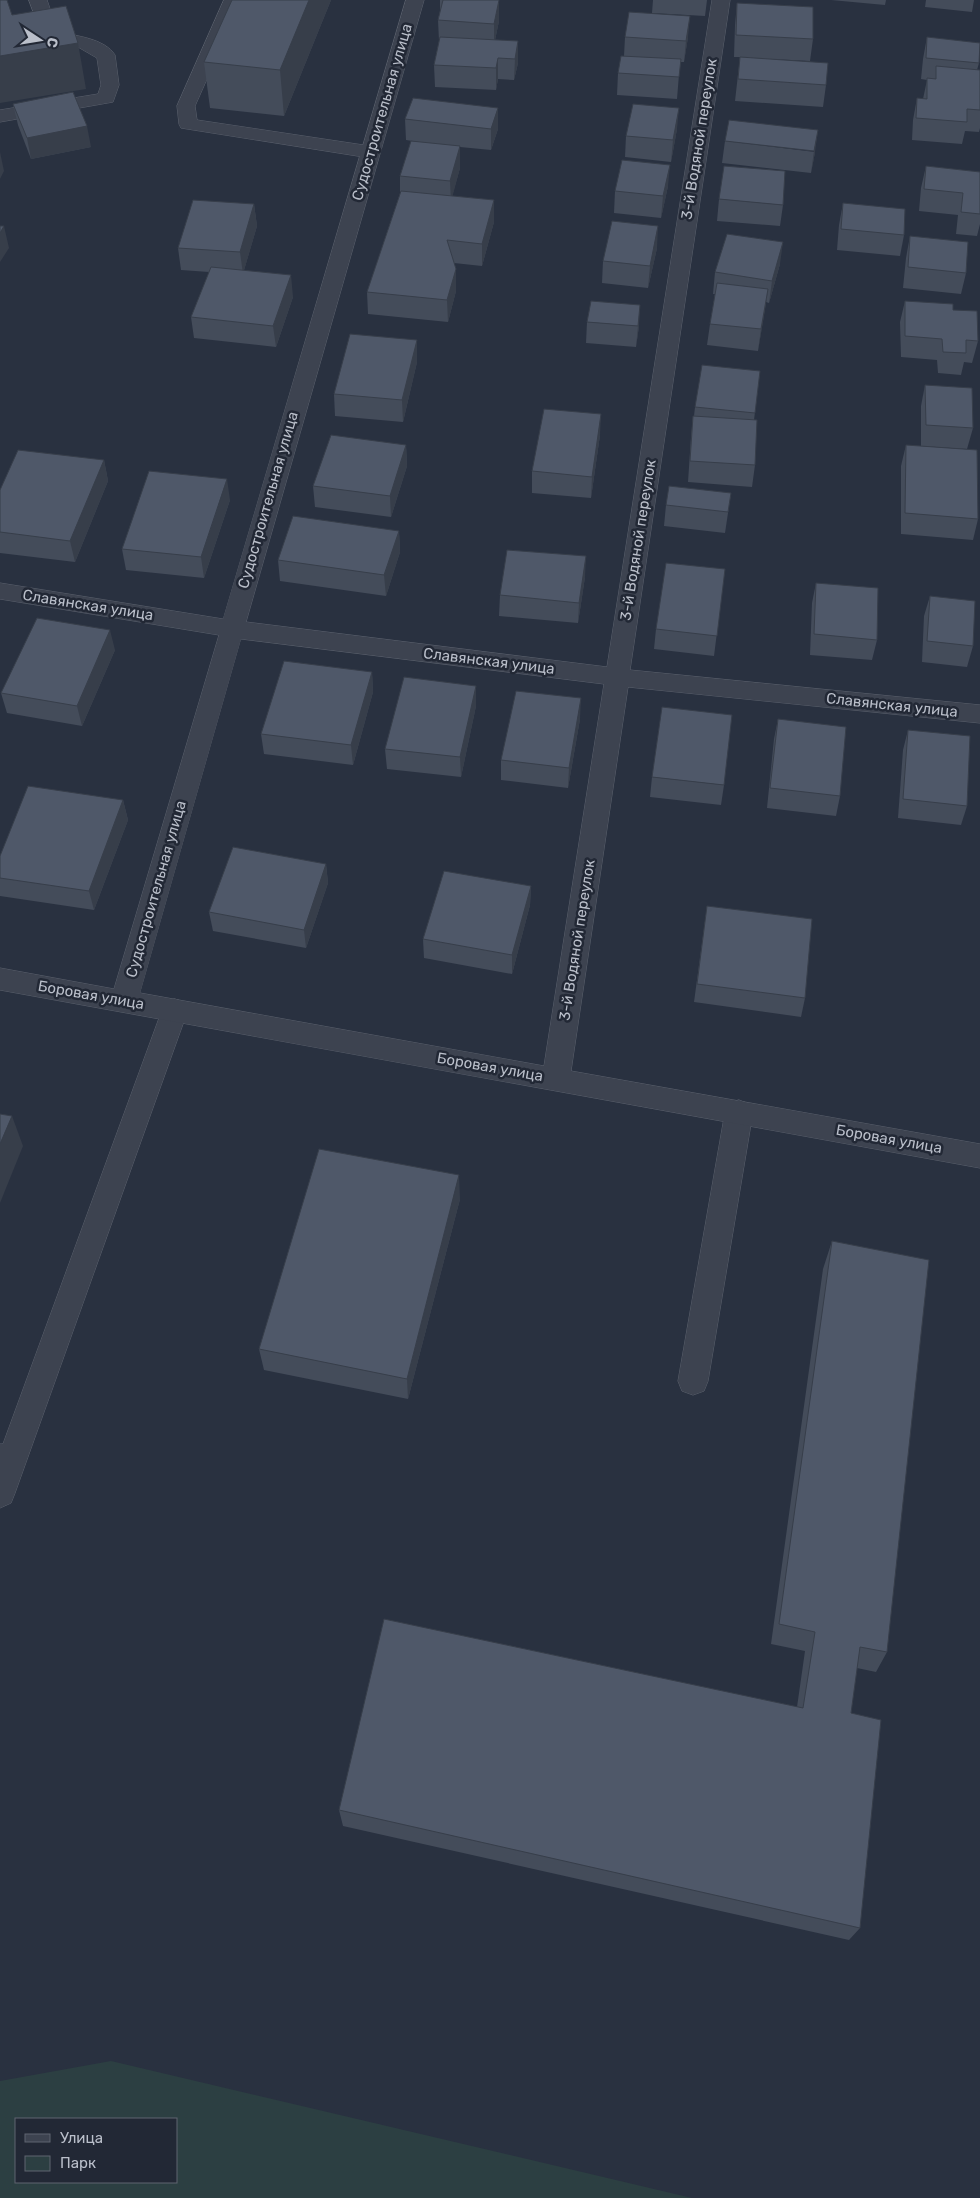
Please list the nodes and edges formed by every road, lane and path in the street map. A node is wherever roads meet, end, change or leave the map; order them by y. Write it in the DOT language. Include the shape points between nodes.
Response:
graph roads {
  1 [pos="38,0"];
  2 [pos="233,0"];
  3 [pos="415,0"];
  4 [pos="720,0"];
  5 [pos="0,116"];
  6 [pos="370,152"];
  7 [pos="0,591"];
  8 [pos="231,629"];
  9 [pos="618,677"];
  10 [pos="980,714"];
  11 [pos="0,979"];
  12 [pos="124,1001"];
  13 [pos="175,1010"];
  14 [pos="556,1079"];
  15 [pos="739,1112"];
  16 [pos="980,1156"];
  17 [pos="693,1381"];
  18 [pos="6,1459"];
  19 [pos="0,1493"];
  1 -- 5 [label="street" via="50,36 84,43 106,55 110,85 106,98"];
  2 -- 6 [label="street" via="186,106 188,124"];
  3 -- 6 [label="street, Судостроительная улица"];
  4 -- 9 [label="street, 3-й Водяной переулок"];
  6 -- 8 [label="street, Судостроительная улица"];
  7 -- 8 [label="street, Славянская улица"];
  8 -- 9 [label="street, Славянская улица"];
  8 -- 12 [label="street, Судостроительная улица"];
  9 -- 10 [label="street, Славянская улица"];
  9 -- 14 [label="street, 3-й Водяной переулок"];
  11 -- 12 [label="street, Боровая улица"];
  12 -- 13 [label="street, Боровая улица"];
  13 -- 14 [label="street, Боровая улица"];
  13 -- 18 [label="street"];
  14 -- 15 [label="street, Боровая улица"];
  15 -- 16 [label="street, Боровая улица"];
  15 -- 17 [label="street"];
  18 -- 19 [label="street"];
}
